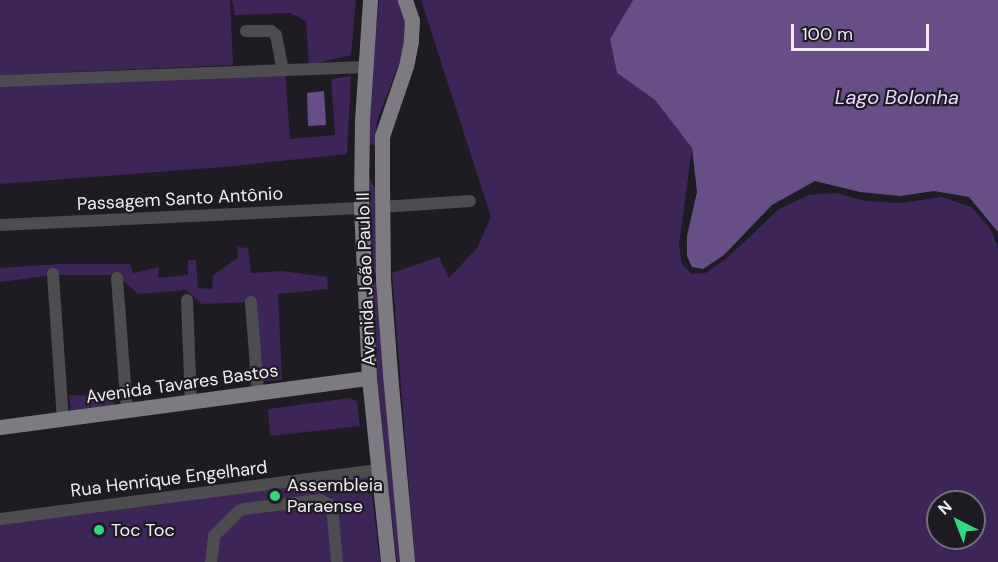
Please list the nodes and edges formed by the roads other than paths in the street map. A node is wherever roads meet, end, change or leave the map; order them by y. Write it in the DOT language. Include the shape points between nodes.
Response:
graph roads {
  1 [pos="370,0"];
  2 [pos="405,0"];
  3 [pos="246,32"];
  4 [pos="366,67"];
  5 [pos="283,70"];
  6 [pos="0,81"];
  7 [pos="362,151"];
  8 [pos="382,187"];
  9 [pos="470,201"];
  10 [pos="382,207"];
  11 [pos="362,208"];
  12 [pos="0,225"];
  13 [pos="363,243"];
  14 [pos="53,274"];
  15 [pos="117,278"];
  16 [pos="383,280"];
  17 [pos="187,300"];
  18 [pos="251,302"];
  19 [pos="369,378"];
  20 [pos="258,394"];
  21 [pos="191,402"];
  22 [pos="127,411"];
  23 [pos="63,420"];
  24 [pos="0,427"];
  25 [pos="378,470"];
  26 [pos="0,519"];
  27 [pos="211,562"];
  28 [pos="337,562"];
  29 [pos="388,562"];
  30 [pos="407,562"];
  1 -- 4 [label="main road, Avenida João Paulo II"];
  2 -- 8 [label="main road, Avenida João Paulo II" via="412,21 411,40 382,136"];
  3 -- 5 [label="street" via="271,31 276,35"];
  4 -- 5 [label="street"];
  4 -- 7 [label="main road, Avenida João Paulo II"];
  5 -- 6 [label="street"];
  7 -- 8 [label="main road" via="373,154 375,182"];
  7 -- 11 [label="main road, Avenida João Paulo II"];
  8 -- 10 [label="main road, Avenida João Paulo II"];
  9 -- 10 [label="street"];
  10 -- 16 [label="main road, Avenida João Paulo II"];
  11 -- 12 [label="street, Passagem Santo Antônio"];
  11 -- 13 [label="main road, Avenida João Paulo II"];
  13 -- 16 [label="main road" via="370,249 372,277"];
  13 -- 19 [label="main road, Avenida João Paulo II"];
  14 -- 23 [label="street"];
  15 -- 22 [label="street"];
  16 -- 30 [label="main road, Avenida João Paulo II"];
  17 -- 21 [label="street"];
  18 -- 20 [label="street"];
  19 -- 20 [label="main road, Avenida Tavares Bastos"];
  19 -- 25 [label="main road, Avenida João Paulo II"];
  20 -- 21 [label="main road, Avenida Tavares Bastos"];
  21 -- 22 [label="main road, Avenida Tavares Bastos"];
  22 -- 23 [label="main road, Avenida Tavares Bastos"];
  23 -- 24 [label="main road, Avenida Tavares Bastos"];
  25 -- 26 [label="street, Rua Henrique Engelhard"];
  25 -- 29 [label="main road, Avenida João Paulo II"];
  27 -- 28 [label="street" via="214,536 244,508 320,501 332,506"];
}
